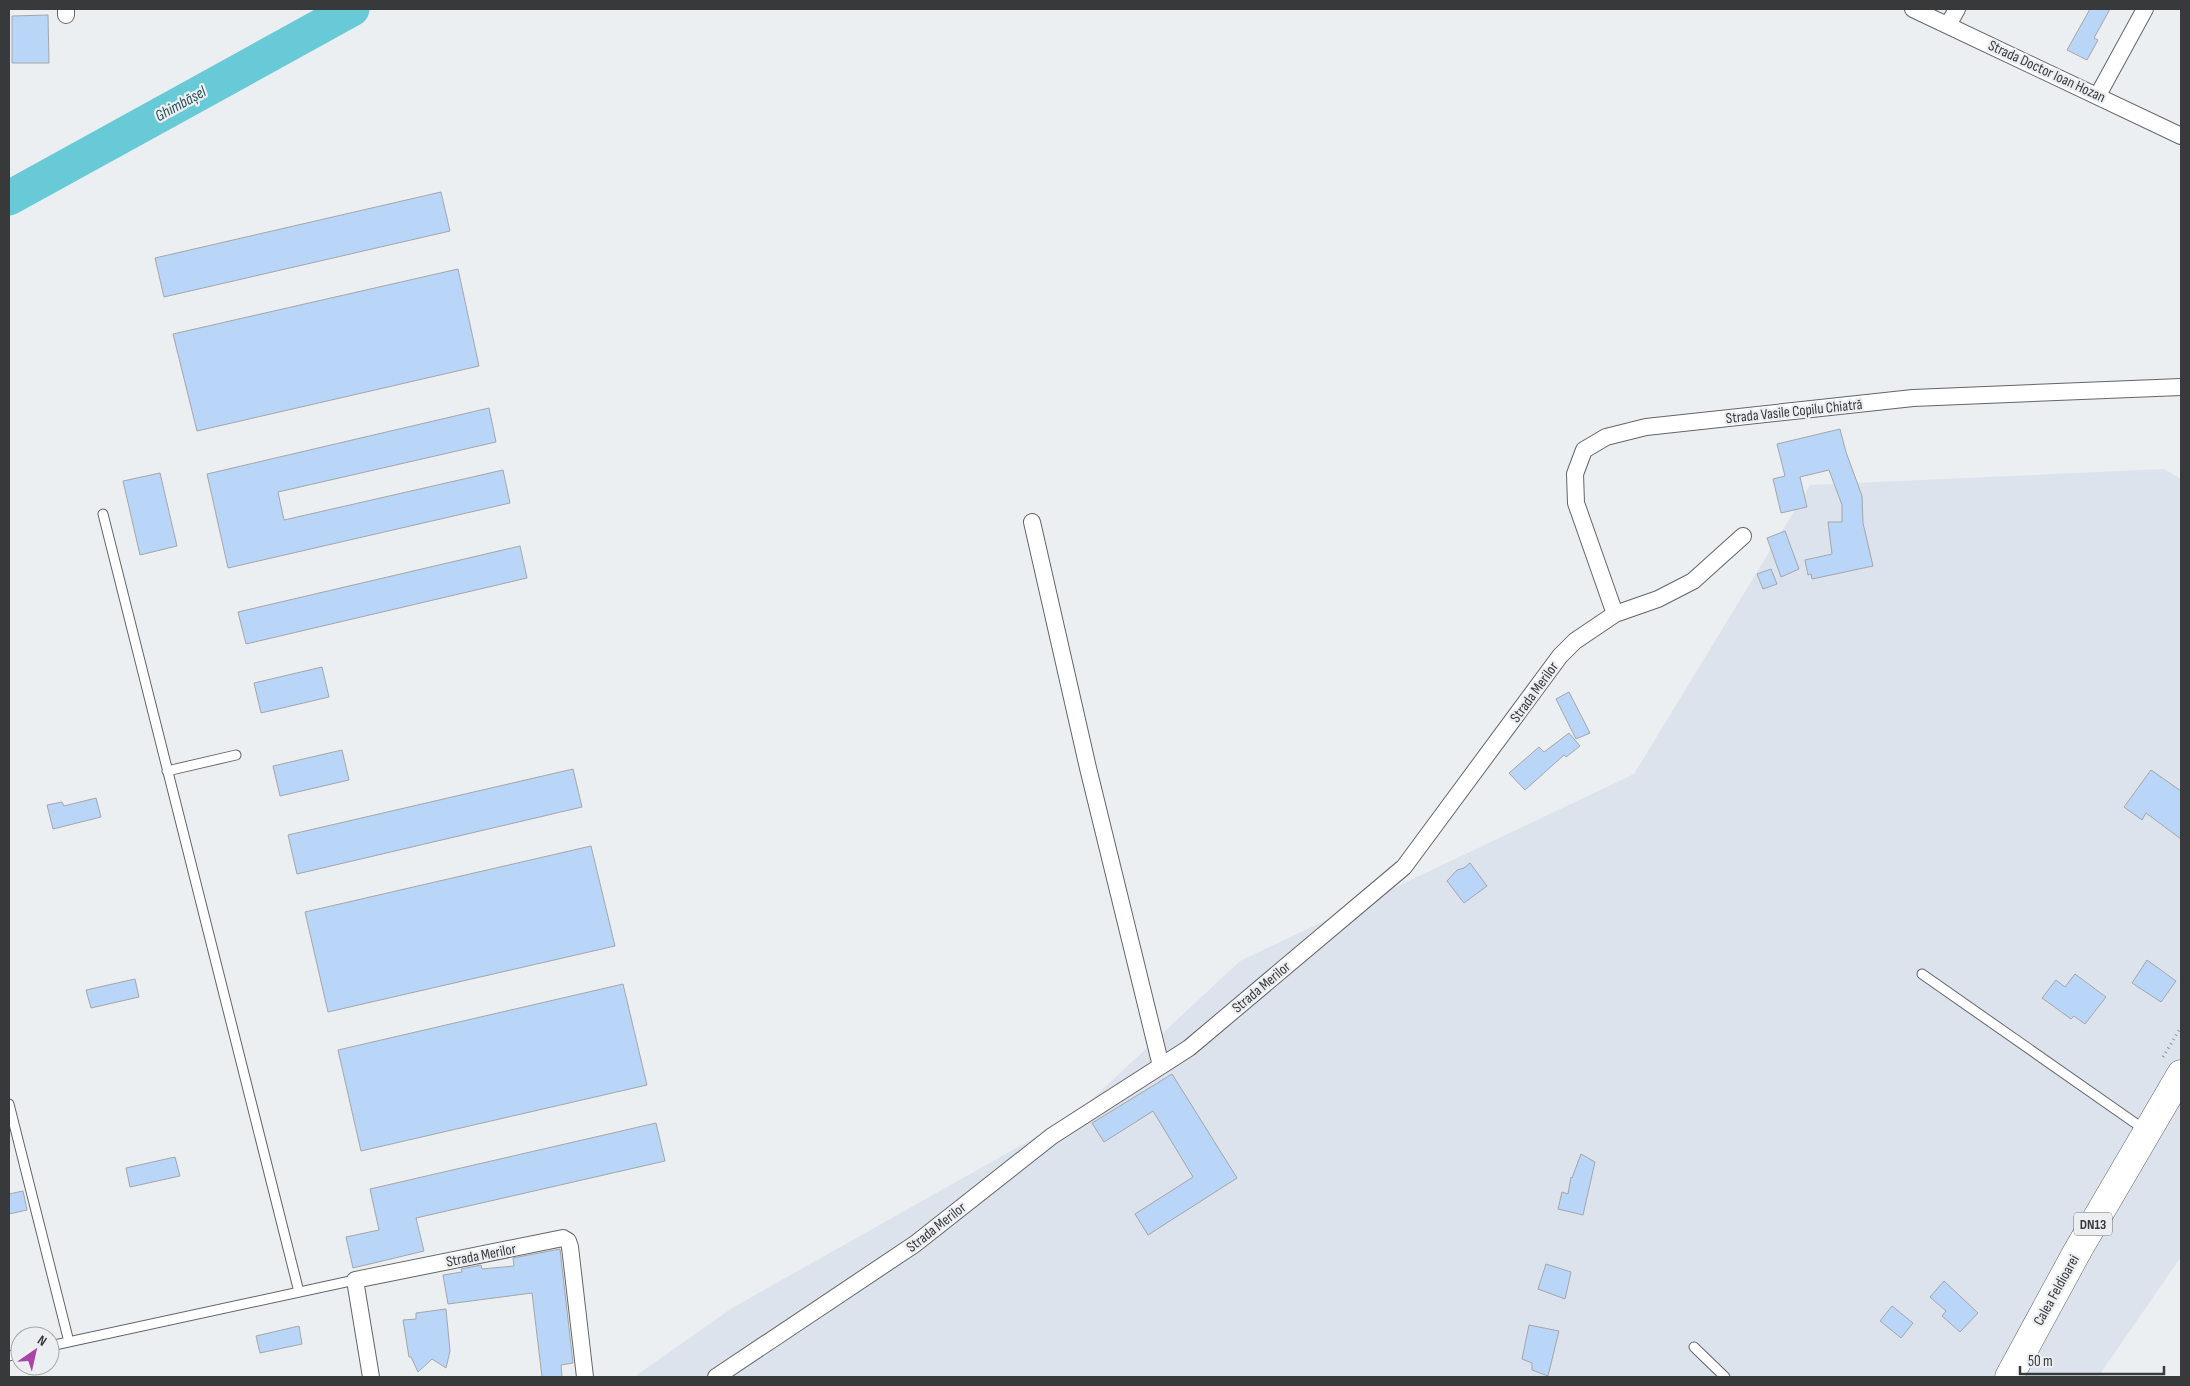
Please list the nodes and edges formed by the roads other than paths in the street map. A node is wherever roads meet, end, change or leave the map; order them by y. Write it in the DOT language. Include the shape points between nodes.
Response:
graph roads {
  1 [pos="1913,9"];
  2 [pos="1957,9"];
  3 [pos="2145,9"];
  4 [pos="1948,25"];
  5 [pos="2098,95"];
  6 [pos="2181,136"];
  7 [pos="2181,387"];
  8 [pos="102,514"];
  9 [pos="1032,522"];
  10 [pos="1743,536"];
  11 [pos="1615,614"];
  12 [pos="236,754"];
  13 [pos="167,771"];
  14 [pos="1922,974"];
  15 [pos="1161,1066"];
  16 [pos="2181,1074"];
  17 [pos="9,1104"];
  18 [pos="2147,1131"];
  19 [pos="355,1280"];
  20 [pos="298,1292"];
  21 [pos="69,1342"];
  22 [pos="60,1344"];
  23 [pos="1694,1347"];
  24 [pos="371,1377"];
  25 [pos="585,1377"];
  26 [pos="716,1377"];
  27 [pos="1725,1377"];
  28 [pos="2009,1377"];
  1 -- 4 [label="street, Strada Doctor Ioan Hozan"];
  2 -- 4 [label="street"];
  3 -- 5 [label="street"];
  4 -- 5 [label="street, Strada Doctor Ioan Hozan"];
  5 -- 6 [label="street, Strada Doctor Ioan Hozan"];
  7 -- 11 [label="street, Strada Vasile Copilu Chiatră" via="1913,398 1646,427 1606,437 1584,450 1575,474 1576,503"];
  8 -- 13 [label="lane"];
  9 -- 15 [label="street"];
  10 -- 11 [label="street, Strada Merilor" via="1693,581 1658,599"];
  11 -- 15 [label="street, Strada Merilor" via="1574,641 1560,656 1404,867 1189,1048"];
  12 -- 13 [label="lane"];
  13 -- 20 [label="lane"];
  14 -- 18 [label="lane"];
  15 -- 26 [label="street, Strada Merilor" via="1052,1136 915,1244"];
  16 -- 18 [label="highway, Calea Feldioarei / DN13"];
  17 -- 21 [label="lane"];
  18 -- 28 [label="highway, Calea Feldioarei / DN13"];
  19 -- 20 [label="lane"];
  19 -- 24 [label="street"];
  19 -- 25 [label="street, Strada Merilor" via="563,1238 568,1241 579,1309"];
  20 -- 21 [label="lane"];
  21 -- 22 [label="lane"];
  23 -- 27 [label="lane"];
}
